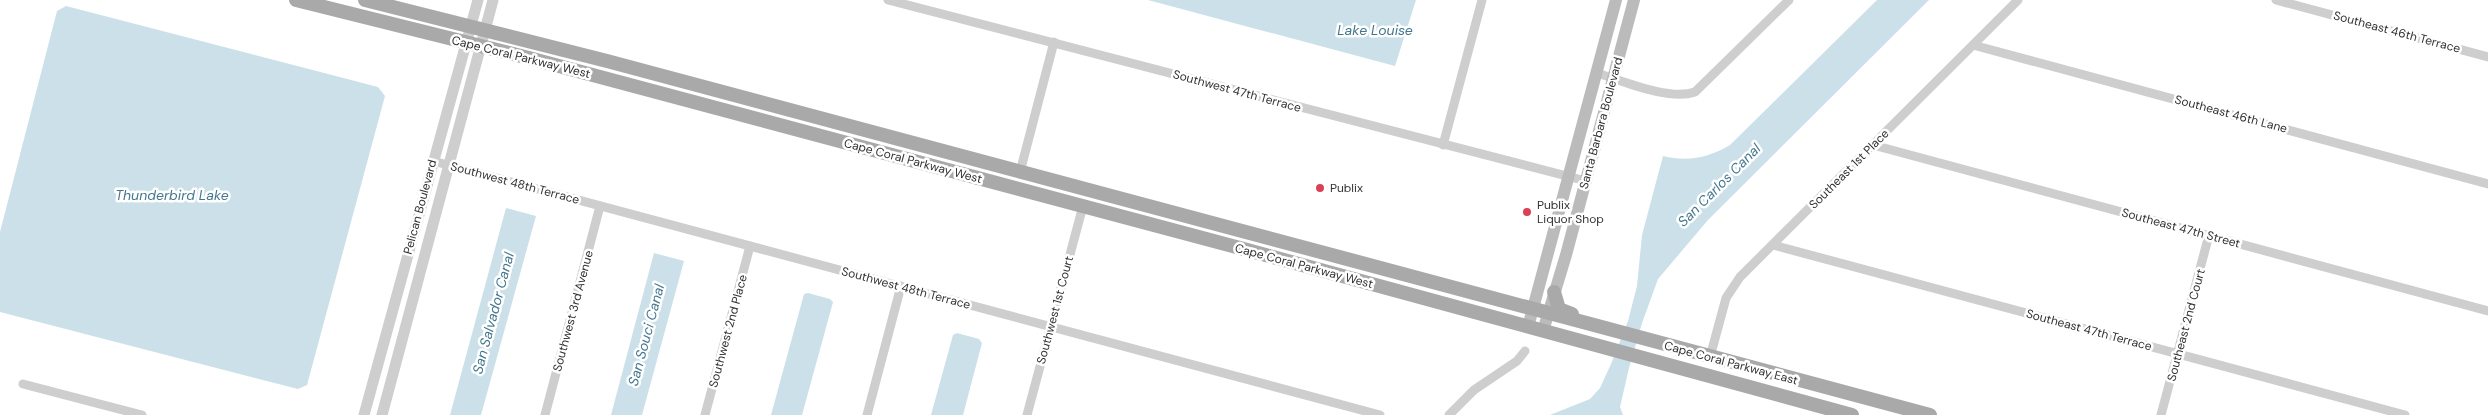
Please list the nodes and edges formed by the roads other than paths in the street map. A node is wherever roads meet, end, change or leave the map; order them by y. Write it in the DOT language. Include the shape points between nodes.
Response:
graph roads {
  1 [pos="296,0"];
  2 [pos="365,0"];
  3 [pos="478,0"];
  4 [pos="493,0"];
  5 [pos="888,0"];
  6 [pos="1482,0"];
  7 [pos="1616,0"];
  8 [pos="1634,0"];
  9 [pos="2018,0"];
  10 [pos="2276,0"];
  11 [pos="1785,1"];
  12 [pos="471,27"];
  13 [pos="485,30"];
  14 [pos="1054,42"];
  15 [pos="466,43"];
  16 [pos="1973,45"];
  17 [pos="480,46"];
  18 [pos="2488,57"];
  19 [pos="1597,73"];
  20 [pos="1613,78"];
  21 [pos="1443,145"];
  22 [pos="1873,145"];
  23 [pos="911,161"];
  24 [pos="433,162"];
  25 [pos="450,166"];
  26 [pos="1020,172"];
  27 [pos="1569,176"];
  28 [pos="1586,181"];
  29 [pos="2488,184"];
  30 [pos="600,206"];
  31 [pos="1083,206"];
  32 [pos="1191,218"];
  33 [pos="2209,235"];
  34 [pos="1773,245"];
  35 [pos="750,246"];
  36 [pos="1240,248"];
  37 [pos="1351,261"];
  38 [pos="901,286"];
  39 [pos="1554,292"];
  40 [pos="1532,309"];
  41 [pos="2488,310"];
  42 [pos="1547,314"];
  43 [pos="1050,326"];
  44 [pos="1528,327"];
  45 [pos="1618,329"];
  46 [pos="1543,331"];
  47 [pos="1525,351"];
  48 [pos="2178,354"];
  49 [pos="1710,357"];
  50 [pos="23,384"];
  51 [pos="142,415"];
  52 [pos="364,415"];
  53 [pos="382,415"];
  54 [pos="545,415"];
  55 [pos="705,415"];
  56 [pos="866,415"];
  57 [pos="1027,415"];
  58 [pos="1380,415"];
  59 [pos="1449,415"];
  60 [pos="1851,415"];
  61 [pos="1896,415"];
  62 [pos="1930,415"];
  63 [pos="2161,415"];
  64 [pos="2405,415"];
  1 -- 15 [label="main road, Cape Coral Parkway West"];
  2 -- 12 [label="main road, Cape Coral Parkway West"];
  3 -- 12 [label="street, Pelican Boulevard"];
  4 -- 13 [label="street, Pelican Boulevard"];
  5 -- 14 [label="street, Southwest 47th Terrace"];
  6 -- 21 [label="street"];
  7 -- 19 [label="main road, Santa Barbara Boulevard"];
  8 -- 20 [label="main road, Santa Barbara Boulevard"];
  9 -- 16 [label="street, Southeast 1st Place"];
  10 -- 18 [label="street, Southeast 46th Terrace"];
  11 -- 20 [label="street" via="1703,86 1686,95 1666,93"];
  12 -- 13 [label="main road, Cape Coral Parkway West"];
  12 -- 15 [label="street, Pelican Boulevard"];
  13 -- 17 [label="street, Pelican Boulevard"];
  13 -- 26 [label="main road, Cape Coral Parkway West"];
  14 -- 21 [label="street, Southwest 47th Terrace"];
  14 -- 26 [label="street"];
  15 -- 17 [label="main road, Cape Coral Parkway West"];
  15 -- 24 [label="street, Pelican Boulevard"];
  16 -- 22 [label="street, Southeast 1st Place"];
  16 -- 29 [label="street, Southeast 46th Lane"];
  17 -- 23 [label="main road, Cape Coral Parkway West"];
  17 -- 25 [label="street, Pelican Boulevard"];
  19 -- 20 [label="street"];
  19 -- 27 [label="main road, Santa Barbara Boulevard"];
  20 -- 28 [label="main road, Santa Barbara Boulevard"];
  21 -- 27 [label="street, Southwest 47th Terrace"];
  22 -- 33 [label="street, Southeast 47th Street"];
  22 -- 34 [label="street, Southeast 1st Place"];
  23 -- 26 [label="main road" via="929,158 1008,178"];
  23 -- 31 [label="main road, Cape Coral Parkway West"];
  24 -- 25 [label="street, Southwest 48th Terrace"];
  24 -- 52 [label="street, Pelican Boulevard"];
  25 -- 30 [label="street, Southwest 48th Terrace"];
  25 -- 53 [label="street, Pelican Boulevard"];
  26 -- 32 [label="main road, Cape Coral Parkway West"];
  27 -- 28 [label="street, Southwest 47th Terrace"];
  27 -- 40 [label="main road, Santa Barbara Boulevard"];
  28 -- 39 [label="main road, Santa Barbara Boulevard"];
  30 -- 35 [label="street, Southwest 48th Terrace"];
  30 -- 54 [label="street, Southwest 3rd Avenue"];
  31 -- 32 [label="main road" via="1098,202 1178,222"];
  31 -- 36 [label="main road, Cape Coral Parkway West"];
  31 -- 43 [label="street, Southwest 1st Court"];
  32 -- 37 [label="main road, Cape Coral Parkway West"];
  33 -- 41 [label="street, Southeast 47th Street"];
  33 -- 48 [label="street, Southeast 2nd Court"];
  34 -- 48 [label="street, Southeast 47th Terrace"];
  34 -- 49 [label="street, Southeast 1st Place" via="1731,290"];
  35 -- 38 [label="street, Southwest 48th Terrace"];
  35 -- 55 [label="street, Southwest 2nd Place"];
  36 -- 37 [label="main road" via="1262,247 1334,266"];
  36 -- 44 [label="main road, Cape Coral Parkway West"];
  37 -- 40 [label="main road, Cape Coral Parkway West"];
  38 -- 43 [label="street, Southwest 48th Terrace"];
  38 -- 56 [label="street"];
  39 -- 42 [label="main road, Santa Barbara Boulevard"];
  39 -- 45 [label="main road" via="1556,304 1562,310"];
  40 -- 42 [label="main road"];
  40 -- 44 [label="main road, Santa Barbara Boulevard"];
  42 -- 45 [label="main road"];
  42 -- 46 [label="main road, Santa Barbara Boulevard"];
  43 -- 57 [label="street, Southwest 1st Court"];
  43 -- 58 [label="street, Southwest 48th Terrace"];
  44 -- 46 [label="main road, Cape Coral Parkway East"];
  45 -- 49 [label="main road, Cape Coral Parkway East"];
  46 -- 60 [label="main road, Cape Coral Parkway East"];
  47 -- 59 [label="street" via="1517,361 1474,390"];
  48 -- 63 [label="street, Southeast 2nd Court"];
  48 -- 64 [label="street, Southeast 47th Terrace"];
  49 -- 62 [label="main road, Cape Coral Parkway East"];
  50 -- 51 [label="street"];
  60 -- 61 [label="main road" via="1856,406 1862,406"];
}
